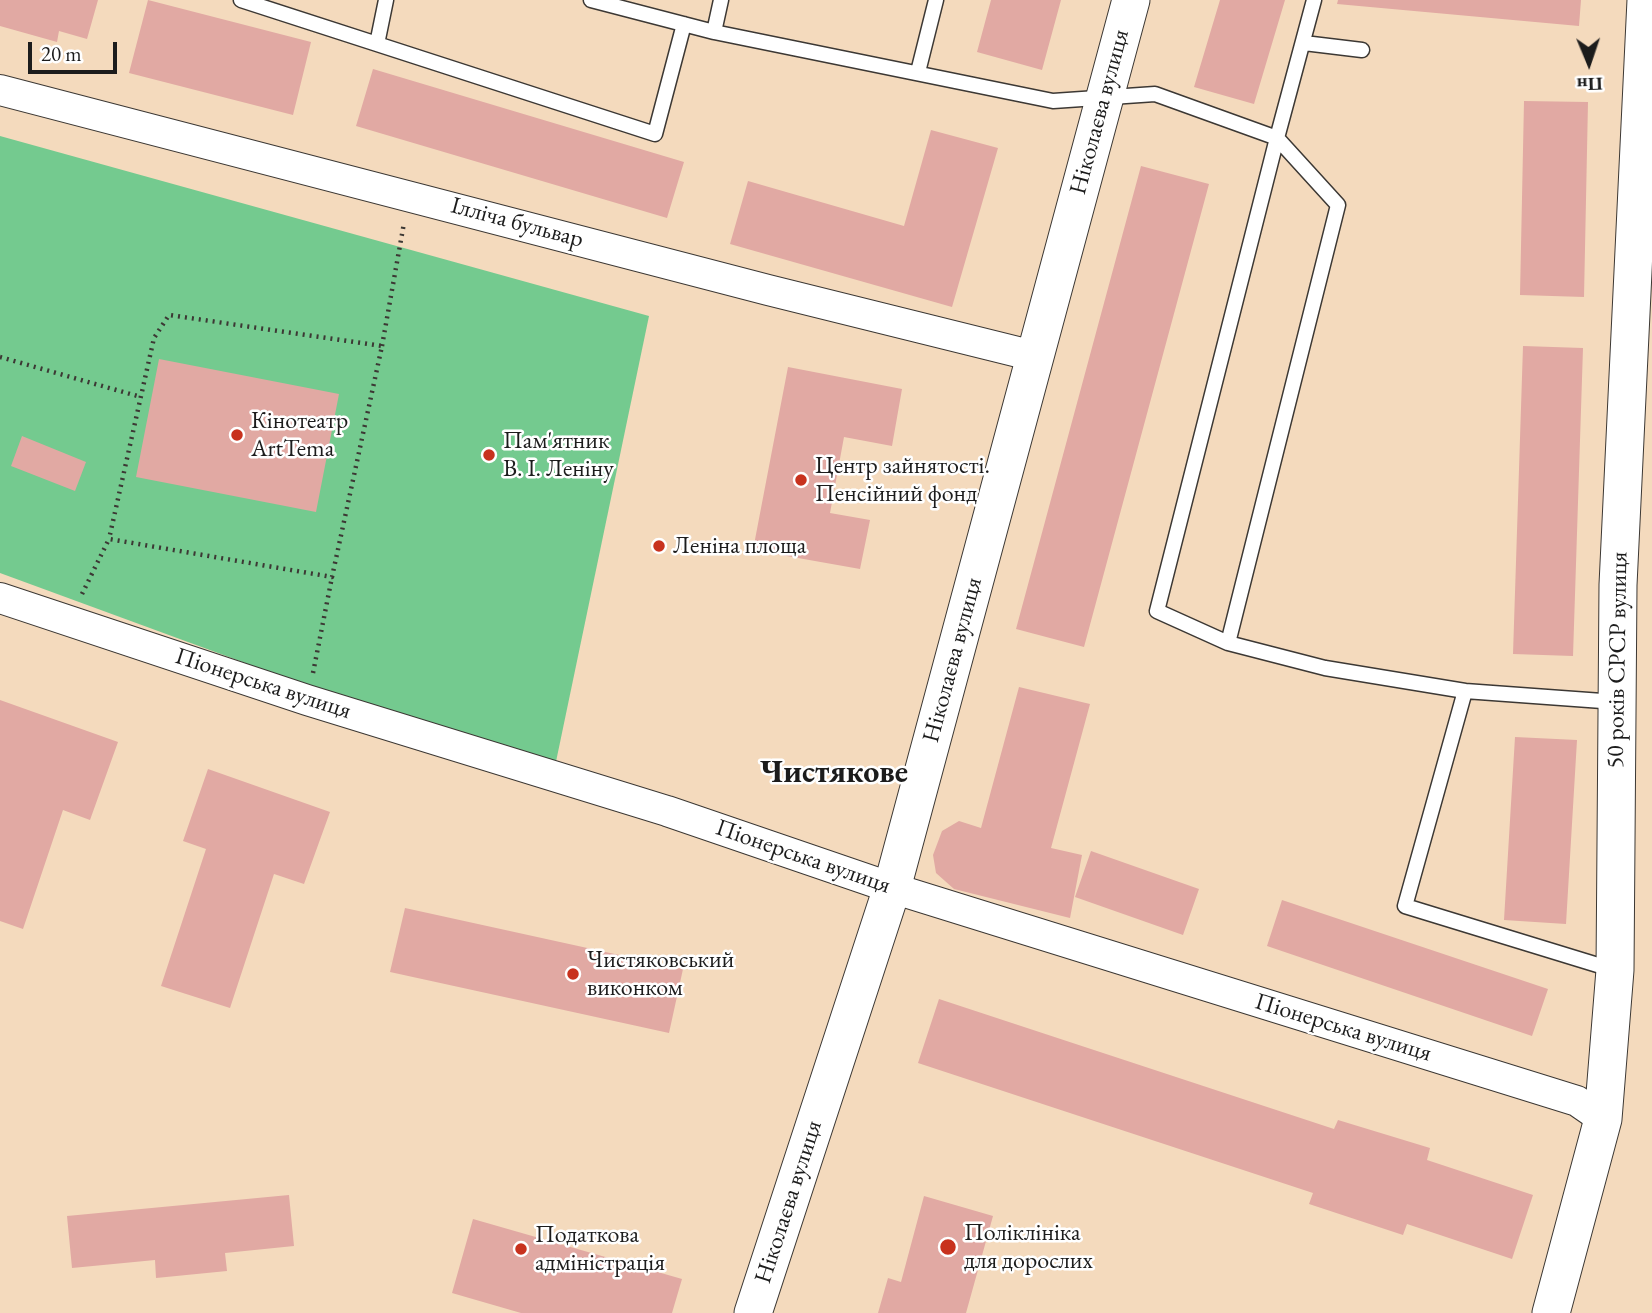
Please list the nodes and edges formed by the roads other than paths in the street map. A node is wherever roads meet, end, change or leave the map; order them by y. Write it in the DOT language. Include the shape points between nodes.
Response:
graph roads {
  1 [pos="242,0"];
  2 [pos="386,0"];
  3 [pos="591,0"];
  4 [pos="721,0"];
  5 [pos="936,0"];
  6 [pos="1131,0"];
  7 [pos="1314,0"];
  8 [pos="1646,0"];
  9 [pos="684,24"];
  10 [pos="714,32"];
  11 [pos="1304,43"];
  12 [pos="377,44"];
  13 [pos="1362,50"];
  14 [pos="918,72"];
  15 [pos="0,90"];
  16 [pos="1104,97"];
  17 [pos="1277,138"];
  18 [pos="1034,356"];
  19 [pos="0,598"];
  20 [pos="1228,643"];
  21 [pos="1465,691"];
  22 [pos="1616,702"];
  23 [pos="892,888"];
  24 [pos="1615,970"];
  25 [pos="1603,1119"];
  26 [pos="753,1313"];
  27 [pos="1551,1313"];
  1 -- 12 [label="lane"];
  2 -- 12 [label="lane"];
  3 -- 9 [label="lane"];
  4 -- 10 [label="lane"];
  5 -- 14 [label="lane"];
  6 -- 16 [label="street, Ніколаєва вулиця"];
  7 -- 11 [label="lane"];
  8 -- 22 [label="street, 50 років СРСР вулиця" via="1637,309 1618,585"];
  9 -- 10 [label="lane"];
  9 -- 12 [label="lane" via="655,134"];
  10 -- 14 [label="lane"];
  11 -- 13 [label="lane"];
  11 -- 17 [label="lane"];
  14 -- 16 [label="lane" via="1053,101"];
  15 -- 18 [label="street, Ілліча бульвар"];
  16 -- 17 [label="lane" via="1156,93"];
  16 -- 18 [label="street, Ніколаєва вулиця"];
  17 -- 20 [label="lane" via="1338,205"];
  17 -- 20 [label="lane" via="1157,611"];
  18 -- 23 [label="street, Ніколаєва вулиця"];
  19 -- 23 [label="street, Піонерська вулиця" via="307,700 667,811"];
  20 -- 21 [label="lane" via="1325,668"];
  21 -- 22 [label="lane"];
  21 -- 24 [label="lane" via="1405,906"];
  22 -- 24 [label="street, 50 років СРСР вулиця"];
  23 -- 25 [label="street, Піонерська вулиця" via="1577,1101"];
  23 -- 26 [label="street, Ніколаєва вулиця"];
  24 -- 25 [label="street, 50 років СРСР вулиця"];
  25 -- 27 [label="street, 50 років СРСР вулиця"];
}
